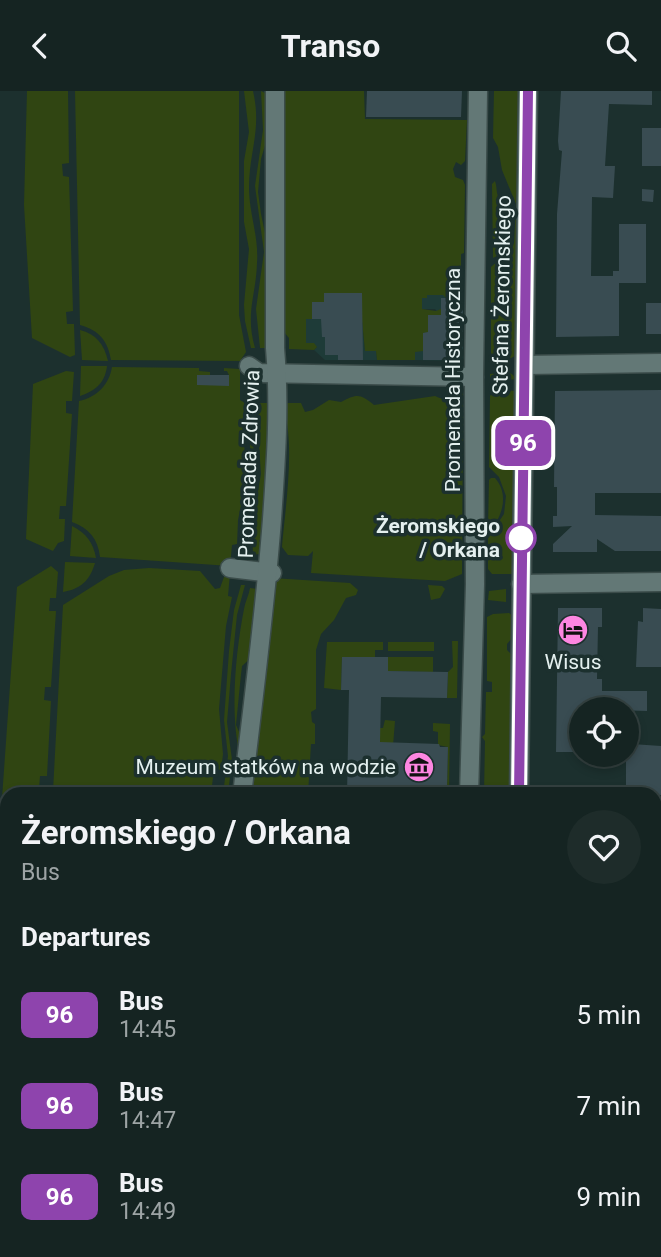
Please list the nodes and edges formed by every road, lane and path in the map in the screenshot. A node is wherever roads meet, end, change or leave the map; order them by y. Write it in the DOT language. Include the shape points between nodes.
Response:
graph roads {
  1 [pos="275,91"];
  2 [pos="478,91"];
  3 [pos="528,91"];
  4 [pos="661,363"];
  5 [pos="525,365"];
  6 [pos="249,366"];
  7 [pos="277,374"];
  8 [pos="474,377"];
  9 [pos="230,568"];
  10 [pos="270,573"];
  11 [pos="661,582"];
  12 [pos="521,584"];
  13 [pos="243,787"];
  14 [pos="468,787"];
  15 [pos="519,787"];
  1 -- 7 [label="street, Promenada Zdrowia"];
  2 -- 8 [label="street, Promenada Historyczna"];
  3 -- 5 [label="street, Stefana Żeromskiego"];
  4 -- 5 [label="street"];
  5 -- 12 [label="street, Stefana Żeromskiego"];
  6 -- 7 [label="street" via="259,373"];
  7 -- 8 [label="street"];
  7 -- 10 [label="street, Promenada Zdrowia"];
  8 -- 14 [label="street, Promenada Historyczna" via="475,584"];
  9 -- 10 [label="street"];
  10 -- 13 [label="street, Promenada Zdrowia"];
  11 -- 12 [label="street"];
  12 -- 15 [label="street, Stefana Żeromskiego"];
}
